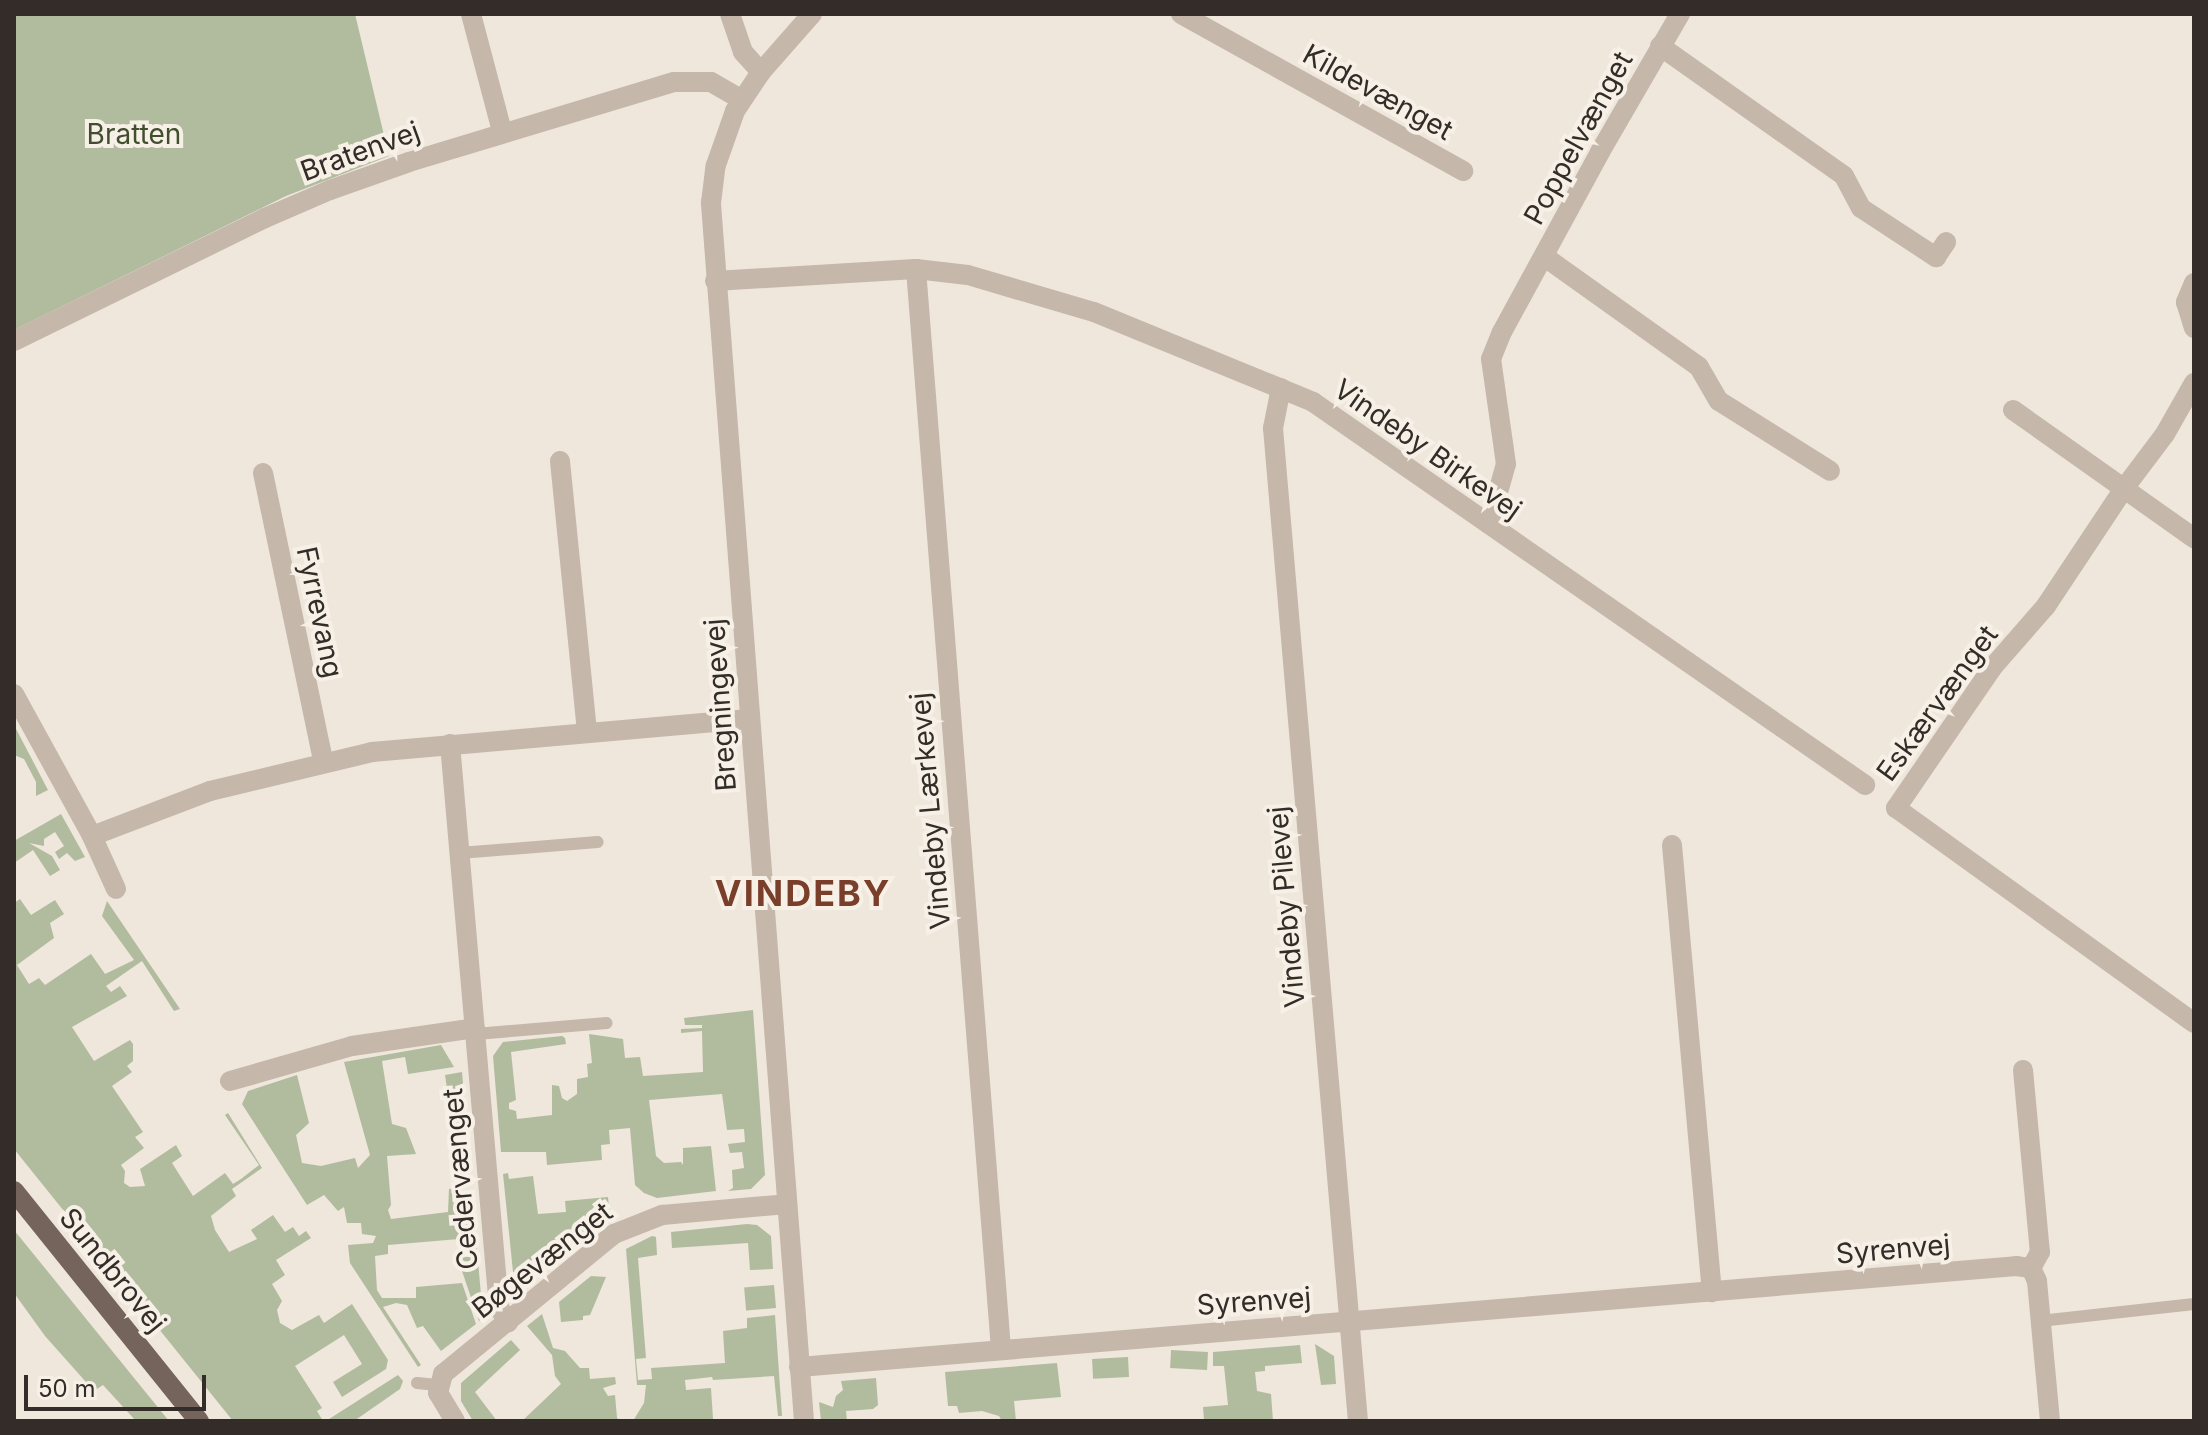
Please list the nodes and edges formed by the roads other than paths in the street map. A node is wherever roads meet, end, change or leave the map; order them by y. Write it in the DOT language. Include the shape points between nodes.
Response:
graph roads {
  1 [pos="471,14"];
  2 [pos="730,14"];
  3 [pos="812,14"];
  4 [pos="1181,14"];
  5 [pos="1680,14"];
  6 [pos="1660,46"];
  7 [pos="761,72"];
  8 [pos="741,99"];
  9 [pos="502,131"];
  10 [pos="1463,171"];
  11 [pos="1946,242"];
  12 [pos="1545,257"];
  13 [pos="916,269"];
  14 [pos="715,281"];
  15 [pos="2194,283"];
  16 [pos="2194,328"];
  17 [pos="14,341"];
  18 [pos="2194,383"];
  19 [pos="1281,388"];
  20 [pos="2013,410"];
  21 [pos="560,461"];
  22 [pos="1830,471"];
  23 [pos="263,473"];
  24 [pos="2125,487"];
  25 [pos="1489,524"];
  26 [pos="2194,538"];
  27 [pos="14,694"];
  28 [pos="749,719"];
  29 [pos="587,732"];
  30 [pos="450,744"];
  31 [pos="323,761"];
  32 [pos="1865,785"];
  33 [pos="92,836"];
  34 [pos="598,842"];
  35 [pos="1672,845"];
  36 [pos="459,853"];
  37 [pos="116,889"];
  38 [pos="607,1023"];
  39 [pos="2194,1023"];
  40 [pos="476,1031"];
  41 [pos="2023,1070"];
  42 [pos="230,1081"];
  43 [pos="14,1191"];
  44 [pos="787,1204"];
  45 [pos="2031,1268"];
  46 [pos="1712,1292"];
  47 [pos="2194,1304"];
  48 [pos="2040,1321"];
  49 [pos="508,1322"];
  50 [pos="1350,1322"];
  51 [pos="1001,1349"];
  52 [pos="799,1367"];
  53 [pos="199,1421"];
  54 [pos="455,1421"];
  55 [pos="804,1421"];
  56 [pos="1358,1421"];
  57 [pos="2050,1421"];
  1 -- 9 [label="street"];
  2 -- 7 [label="street" via="743,52"];
  3 -- 7 [label="street, Bregningevej"];
  4 -- 10 [label="street, Kildevænget"];
  5 -- 6 [label="street, Poppelvænget"];
  6 -- 11 [label="street, Poppelvænget" via="1844,176 1861,208 1936,257"];
  6 -- 12 [label="street, Poppelvænget"];
  7 -- 8 [label="street, Bregningevej"];
  8 -- 9 [label="street, Bratenvej" via="711,82 690,79"];
  8 -- 14 [label="street, Bregningevej" via="721,144 712,184"];
  9 -- 17 [label="street, Bratenvej" via="330,190"];
  12 -- 22 [label="street, Poppelvænget" via="1699,367 1719,401"];
  12 -- 25 [label="street, Poppelvænget" via="1491,359 1506,464"];
  13 -- 14 [label="street, Vindeby Birkevej"];
  13 -- 19 [label="street, Vindeby Birkevej" via="968,275 1094,312"];
  13 -- 51 [label="street, Vindeby Lærkevej"];
  14 -- 28 [label="street, Bregningevej"];
  15 -- 16 [label="street" via="2186,302"];
  18 -- 24 [label="street, Eskærvænget" via="2165,434"];
  19 -- 25 [label="street, Vindeby Birkevej" via="1334,414"];
  19 -- 50 [label="street, Vindeby Pilevej" via="1273,428"];
  20 -- 24 [label="street"];
  21 -- 29 [label="street"];
  23 -- 31 [label="street, Fyrrevang"];
  24 -- 26 [label="street"];
  24 -- 39 [label="street, Eskærvænget" via="2046,606 1992,668 1896,808"];
  25 -- 32 [label="street, Vindeby Birkevej"];
  27 -- 33 [label="street"];
  28 -- 29 [label="street"];
  28 -- 44 [label="street, Bregningevej"];
  29 -- 30 [label="street"];
  30 -- 31 [label="street"];
  30 -- 36 [label="street, Cedervænget"];
  31 -- 33 [label="street" via="210,791"];
  33 -- 37 [label="street"];
  34 -- 36 [label="lane"];
  35 -- 46 [label="street"];
  36 -- 40 [label="street, Cedervænget"];
  38 -- 40 [label="lane"];
  40 -- 42 [label="street" via="352,1046"];
  40 -- 49 [label="street, Cedervænget" via="499,1308"];
  41 -- 45 [label="street" via="2040,1252"];
  43 -- 53 [label="main road, Sundbrovej"];
  44 -- 49 [label="street, Bøgevænget" via="679,1212 638,1222 603,1242"];
  44 -- 52 [label="street, Bregningevej"];
  45 -- 46 [label="street, Syrenvej"];
  45 -- 48 [label="street"];
  46 -- 50 [label="street, Syrenvej"];
  47 -- 48 [label="lane"];
  48 -- 57 [label="street"];
  49 -- 54 [label="street, Bøgevænget" via="427,1384"];
  50 -- 51 [label="street, Syrenvej"];
  50 -- 56 [label="street, Vindeby Pilevej"];
  51 -- 52 [label="street, Syrenvej"];
  52 -- 55 [label="street, Bregningevej"];
}
